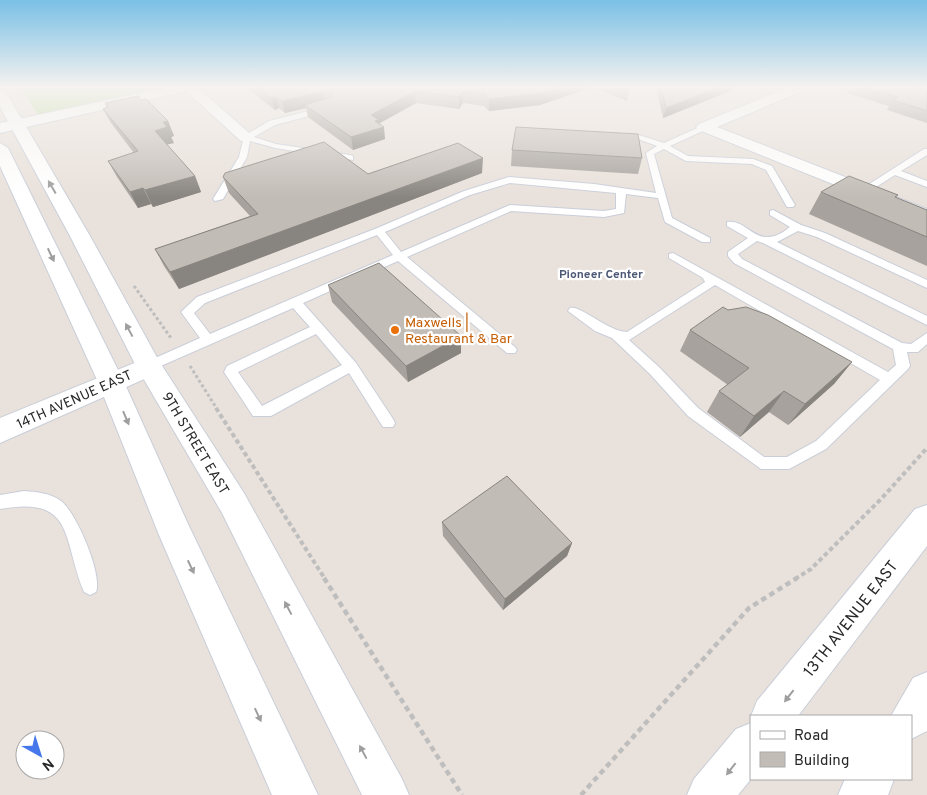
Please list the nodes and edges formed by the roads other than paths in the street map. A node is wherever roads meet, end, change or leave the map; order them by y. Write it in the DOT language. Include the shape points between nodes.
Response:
graph roads {
  1 [pos="44,124"];
  2 [pos="231,124"];
  3 [pos="270,124"];
  4 [pos="709,124"];
  5 [pos="704,126"];
  6 [pos="5,134"];
  7 [pos="610,135"];
  8 [pos="247,138"];
  9 [pos="664,146"];
  10 [pos="927,151"];
  11 [pos="350,158"];
  12 [pos="894,172"];
  13 [pos="927,184"];
  14 [pos="865,190"];
  15 [pos="621,191"];
  16 [pos="660,196"];
  17 [pos="218,200"];
  18 [pos="790,205"];
  19 [pos="773,213"];
  20 [pos="927,216"];
  21 [pos="730,224"];
  22 [pos="798,227"];
  23 [pos="379,231"];
  24 [pos="754,238"];
  25 [pos="706,240"];
  26 [pos="767,241"];
  27 [pos="399,256"];
  28 [pos="673,256"];
  29 [pos="707,276"];
  30 [pos="927,284"];
  31 [pos="294,301"];
  32 [pos="574,311"];
  33 [pos="925,323"];
  34 [pos="317,328"];
  35 [pos="617,336"];
  36 [pos="927,337"];
  37 [pos="208,340"];
  38 [pos="900,347"];
  39 [pos="512,350"];
  40 [pos="149,366"];
  41 [pos="351,366"];
  42 [pos="889,379"];
  43 [pos="111,382"];
  44 [pos="388,423"];
  45 [pos="0,431"];
  46 [pos="0,502"];
  47 [pos="927,520"];
  48 [pos="90,586"];
  49 [pos="927,692"];
  50 [pos="773,715"];
  51 [pos="912,716"];
  52 [pos="750,745"];
  53 [pos="871,780"];
  54 [pos="295,795"];
  55 [pos="386,795"];
  56 [pos="710,795"];
  57 [pos="861,795"];
  1 -- 6 [label="main road"];
  2 -- 8 [label="main road"];
  3 -- 8 [label="lane"];
  4 -- 5 [label="main road"];
  5 -- 9 [label="lane"];
  5 -- 14 [label="main road"];
  40 -- 6 [label="main road, 9TH STREET EAST, one-way" via="80,236"];
  6 -- 43 [label="main road, 9TH STREET EAST, one-way"];
  7 -- 9 [label="lane" via="639,137"];
  8 -- 11 [label="lane" via="275,146"];
  8 -- 17 [label="lane" via="243,158"];
  9 -- 16 [label="lane" via="650,153"];
  9 -- 18 [label="lane" via="686,158 753,162 769,168"];
  10 -- 12 [label="lane"];
  12 -- 13 [label="lane"];
  12 -- 14 [label="lane"];
  14 -- 20 [label="main road"];
  15 -- 16 [label="lane"];
  15 -- 23 [label="lane" via="509,180 467,193"];
  15 -- 27 [label="lane" via="621,211 604,214 510,208"];
  16 -- 25 [label="lane" via="668,220"];
  19 -- 22 [label="lane"];
  21 -- 24 [label="lane"];
  22 -- 26 [label="lane"];
  22 -- 30 [label="lane"];
  23 -- 27 [label="lane"];
  23 -- 37 [label="lane" via="201,300 187,312"];
  24 -- 26 [label="lane"];
  24 -- 38 [label="lane" via="732,254 738,261"];
  26 -- 33 [label="lane"];
  27 -- 31 [label="lane"];
  27 -- 39 [label="lane"];
  28 -- 29 [label="lane"];
  29 -- 35 [label="lane" via="711,283 706,288 629,336"];
  29 -- 42 [label="lane"];
  31 -- 34 [label="lane"];
  31 -- 37 [label="lane"];
  32 -- 35 [label="lane" via="605,332"];
  34 -- 41 [label="lane"];
  34 -- 41 [label="lane" via="232,369 258,412 266,412"];
  35 -- 42 [label="lane" via="693,412 761,463 789,463 821,446"];
  36 -- 38 [label="lane" via="914,349"];
  37 -- 40 [label="lane"];
  38 -- 42 [label="lane" via="903,366"];
  40 -- 43 [label="main road, 14TH AVENUE EAST"];
  55 -- 40 [label="main road, 9TH STREET EAST, one-way" via="233,503"];
  41 -- 44 [label="lane"];
  43 -- 45 [label="main road, 14TH AVENUE EAST"];
  43 -- 54 [label="main road, 9TH STREET EAST, one-way" via="176,535"];
  46 -- 48 [label="lane" via="24,497 42,499 57,506 73,529"];
  47 -- 50 [label="main road, 13TH AVENUE EAST, one-way"];
  49 -- 51 [label="main road"];
  52 -- 56 [label="main road, one-way"];
  53 -- 57 [label="main road"];
}
